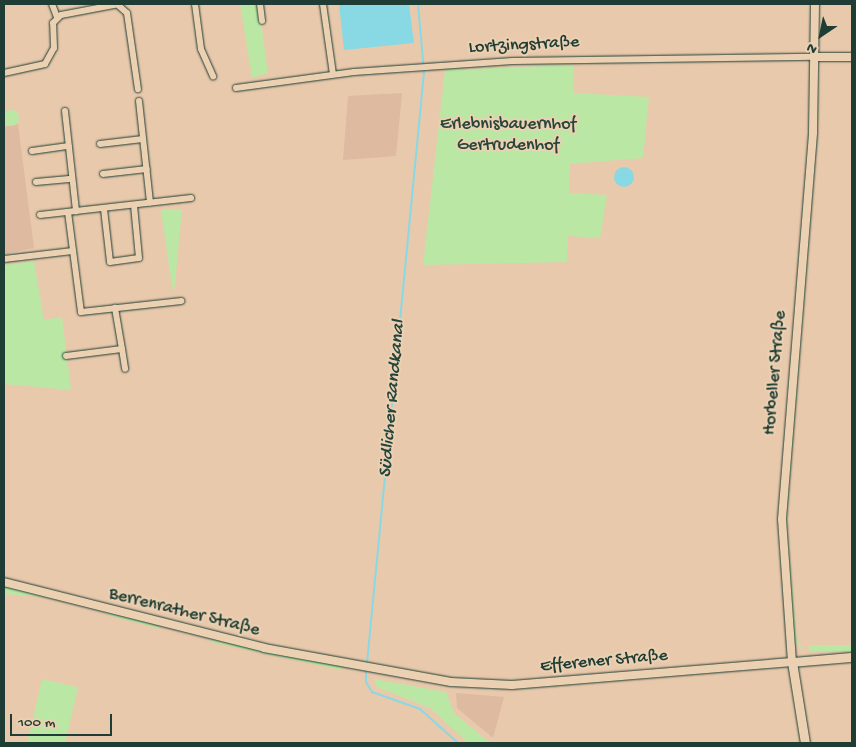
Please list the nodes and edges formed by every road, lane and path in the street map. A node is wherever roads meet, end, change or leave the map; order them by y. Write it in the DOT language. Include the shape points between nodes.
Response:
graph roads {
  1 [pos="52,4"];
  2 [pos="118,4"];
  3 [pos="195,4"];
  4 [pos="260,4"];
  5 [pos="323,4"];
  6 [pos="815,4"];
  7 [pos="57,17"];
  8 [pos="262,21"];
  9 [pos="815,57"];
  10 [pos="852,57"];
  11 [pos="4,73"];
  12 [pos="333,74"];
  13 [pos="212,76"];
  14 [pos="236,88"];
  15 [pos="138,89"];
  16 [pos="139,101"];
  17 [pos="65,110"];
  18 [pos="143,139"];
  19 [pos="100,144"];
  20 [pos="69,146"];
  21 [pos="32,151"];
  22 [pos="147,169"];
  23 [pos="103,174"];
  24 [pos="72,179"];
  25 [pos="36,182"];
  26 [pos="191,198"];
  27 [pos="150,202"];
  28 [pos="134,205"];
  29 [pos="104,208"];
  30 [pos="68,212"];
  31 [pos="76,212"];
  32 [pos="40,215"];
  33 [pos="73,250"];
  34 [pos="4,259"];
  35 [pos="181,301"];
  36 [pos="115,308"];
  37 [pos="122,349"];
  38 [pos="66,356"];
  39 [pos="125,369"];
  40 [pos="4,582"];
  41 [pos="852,656"];
  42 [pos="792,662"];
  43 [pos="359,668"];
  44 [pos="805,743"];
  1 -- 7 [label="street"];
  2 -- 7 [label="street"];
  2 -- 15 [label="street" via="127,13"];
  3 -- 13 [label="street" via="202,49"];
  4 -- 8 [label="street"];
  5 -- 12 [label="street"];
  6 -- 9 [label="street, Horbeller Straße"];
  7 -- 11 [label="street" via="52,28 54,48 45,64"];
  9 -- 10 [label="street"];
  9 -- 12 [label="street, Lortzingstraße" via="651,56"];
  9 -- 42 [label="street, Horbeller Straße" via="782,519"];
  12 -- 14 [label="street, Lortzingstraße"];
  16 -- 18 [label="street"];
  17 -- 20 [label="street"];
  18 -- 19 [label="street"];
  18 -- 22 [label="street"];
  20 -- 21 [label="street"];
  20 -- 24 [label="street"];
  22 -- 23 [label="street"];
  22 -- 27 [label="street"];
  24 -- 25 [label="street"];
  24 -- 31 [label="street"];
  26 -- 27 [label="street"];
  27 -- 28 [label="street"];
  28 -- 29 [label="street"];
  28 -- 29 [label="street" via="139,258 110,262"];
  29 -- 31 [label="street"];
  30 -- 31 [label="street"];
  30 -- 32 [label="street"];
  30 -- 33 [label="street"];
  33 -- 34 [label="street"];
  33 -- 36 [label="street" via="81,312"];
  35 -- 36 [label="street"];
  36 -- 37 [label="street"];
  37 -- 38 [label="street"];
  37 -- 39 [label="street"];
  40 -- 43 [label="street, Berrenrather Straße" via="208,635"];
  41 -- 42 [label="main road, Efferener Straße"];
  42 -- 43 [label="street, Efferener Straße" via="512,685"];
  42 -- 44 [label="main road, Horbeller Straße"];
}
